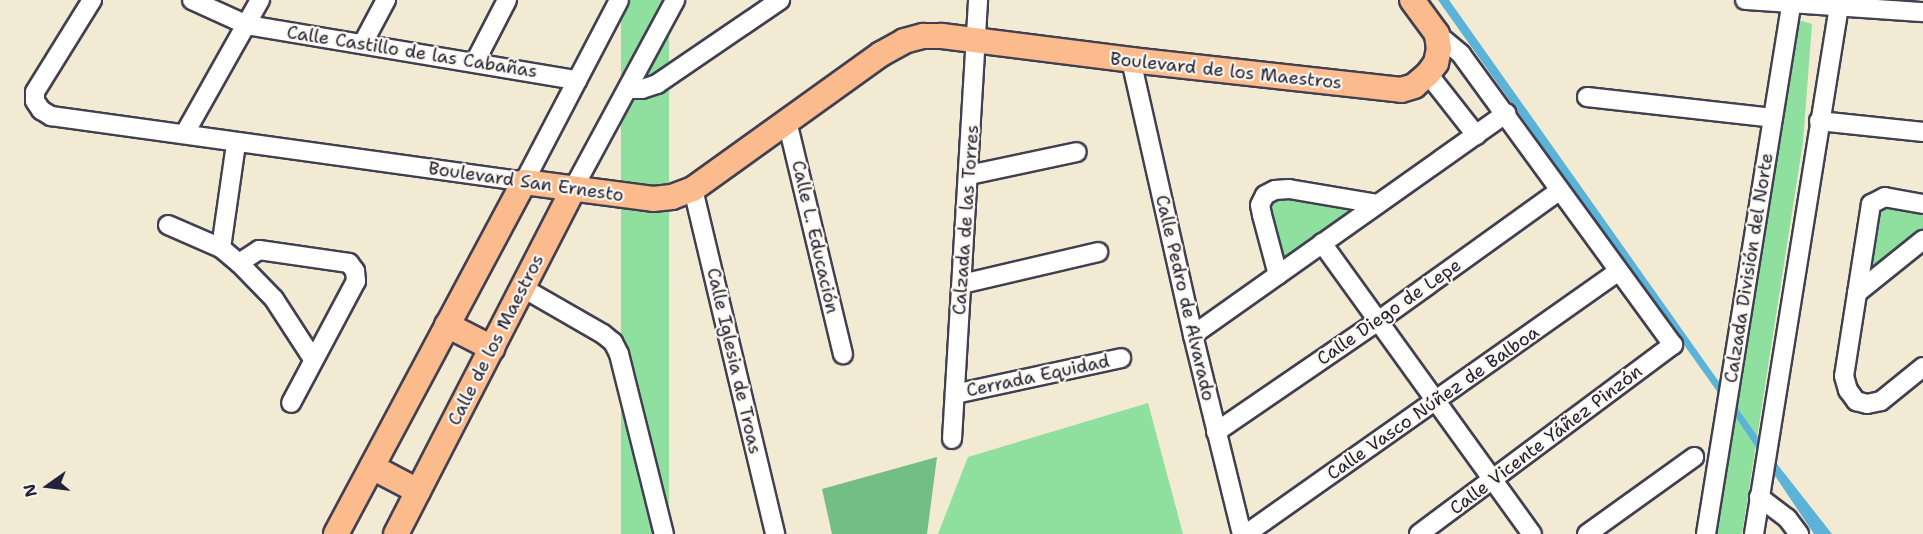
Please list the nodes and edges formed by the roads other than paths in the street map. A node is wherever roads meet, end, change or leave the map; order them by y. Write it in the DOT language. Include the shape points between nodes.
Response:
graph roads {
  1 [pos="92,0"];
  2 [pos="192,0"];
  3 [pos="260,0"];
  4 [pos="386,0"];
  5 [pos="507,0"];
  6 [pos="619,0"];
  7 [pos="675,0"];
  8 [pos="780,0"];
  9 [pos="978,0"];
  10 [pos="1412,0"];
  11 [pos="1745,0"];
  12 [pos="1792,1"];
  13 [pos="1840,4"];
  14 [pos="1923,12"];
  15 [pos="247,25"];
  16 [pos="1437,34"];
  17 [pos="976,42"];
  18 [pos="363,43"];
  19 [pos="1131,60"];
  20 [pos="475,62"];
  21 [pos="1428,74"];
  22 [pos="577,80"];
  23 [pos="628,89"];
  24 [pos="1587,97"];
  25 [pos="1506,113"];
  26 [pos="1773,118"];
  27 [pos="787,120"];
  28 [pos="1819,121"];
  29 [pos="1923,132"];
  30 [pos="185,133"];
  31 [pos="1476,135"];
  32 [pos="236,144"];
  33 [pos="1077,152"];
  34 [pos="969,175"];
  35 [pos="524,182"];
  36 [pos="573,189"];
  37 [pos="693,189"];
  38 [pos="1560,190"];
  39 [pos="1377,204"];
  40 [pos="1923,204"];
  41 [pos="168,225"];
  42 [pos="1923,240"];
  43 [pos="1322,243"];
  44 [pos="221,248"];
  45 [pos="1098,252"];
  46 [pos="239,263"];
  47 [pos="1619,271"];
  48 [pos="1278,275"];
  49 [pos="962,284"];
  50 [pos="523,288"];
  51 [pos="1857,293"];
  52 [pos="1378,321"];
  53 [pos="447,325"];
  54 [pos="1192,335"];
  55 [pos="492,348"];
  56 [pos="843,354"];
  57 [pos="1121,358"];
  58 [pos="313,359"];
  59 [pos="1923,367"];
  60 [pos="955,394"];
  61 [pos="1436,402"];
  62 [pos="291,403"];
  63 [pos="1216,432"];
  64 [pos="952,439"];
  65 [pos="1694,457"];
  66 [pos="372,467"];
  67 [pos="1493,481"];
  68 [pos="418,491"];
  69 [pos="1759,496"];
  70 [pos="336,534"];
  71 [pos="396,534"];
  72 [pos="664,534"];
  73 [pos="775,534"];
  74 [pos="1244,534"];
  75 [pos="1419,534"];
  76 [pos="1532,534"];
  77 [pos="1587,534"];
  78 [pos="1706,534"];
  79 [pos="1754,534"];
  80 [pos="1799,534"];
  1 -- 30 [label="street, Boulevard San Ernesto" via="35,92 41,110 51,116"];
  2 -- 15 [label="street, Calle Castillo de las Cabañas"];
  3 -- 15 [label="street"];
  4 -- 18 [label="street"];
  5 -- 20 [label="street"];
  6 -- 22 [label="street"];
  7 -- 23 [label="street"];
  8 -- 23 [label="street" via="657,84"];
  9 -- 17 [label="street, Calzada de las Torres"];
  10 -- 16 [label="main road"];
  11 -- 12 [label="street"];
  12 -- 13 [label="street"];
  12 -- 26 [label="street, Calzada División del Norte"];
  13 -- 14 [label="street"];
  13 -- 28 [label="street"];
  15 -- 18 [label="street, Calle Castillo de las Cabañas"];
  15 -- 30 [label="street"];
  16 -- 21 [label="main road" via="1436,63"];
  16 -- 25 [label="street" via="1461,54"];
  17 -- 19 [label="main road, Boulevard de los Maestros"];
  17 -- 27 [label="main road, Boulevard San Ernesto" via="942,36 904,41"];
  17 -- 34 [label="street, Calzada de las Torres"];
  18 -- 20 [label="street, Calle Castillo de las Cabañas"];
  19 -- 21 [label="main road, Boulevard de los Maestros" via="1401,90 1414,86"];
  19 -- 54 [label="street, Calle Pedro de Alvarado"];
  20 -- 22 [label="street, Calle Castillo de las Cabañas"];
  21 -- 31 [label="street"];
  22 -- 35 [label="street"];
  23 -- 36 [label="street"];
  24 -- 26 [label="street"];
  25 -- 31 [label="street"];
  25 -- 38 [label="street"];
  26 -- 78 [label="street, Calzada División del Norte"];
  27 -- 37 [label="main road, Boulevard San Ernesto"];
  27 -- 56 [label="street, Calle L. Educación"];
  28 -- 29 [label="street"];
  28 -- 69 [label="street"];
  30 -- 32 [label="street, Boulevard San Ernesto"];
  31 -- 39 [label="street"];
  32 -- 35 [label="street, Boulevard San Ernesto"];
  32 -- 44 [label="street"];
  33 -- 34 [label="street"];
  34 -- 49 [label="street, Calzada de las Torres"];
  35 -- 36 [label="main road, Boulevard San Ernesto"];
  35 -- 53 [label="main road"];
  36 -- 37 [label="main road, Boulevard San Ernesto" via="652,199"];
  36 -- 50 [label="main road, Calle de los Maestros"];
  37 -- 73 [label="street, Calle Iglesia de Troas"];
  38 -- 47 [label="street"];
  38 -- 52 [label="street, Calle Diego de Lepe"];
  39 -- 43 [label="street"];
  39 -- 48 [label="street" via="1289,189 1265,195 1260,204"];
  40 -- 51 [label="street" via="1884,197 1871,204"];
  41 -- 44 [label="street"];
  42 -- 51 [label="street"];
  43 -- 48 [label="street"];
  43 -- 52 [label="street"];
  44 -- 46 [label="street"];
  45 -- 49 [label="street"];
  46 -- 58 [label="street" via="274,299"];
  46 -- 58 [label="street" via="259,250 349,263 356,281"];
  47 -- 61 [label="street, Calle Vasco Núñez de Balboa"];
  47 -- 67 [label="street, Calle Vicente Yáñez Pinzón" via="1673,345"];
  48 -- 54 [label="street"];
  49 -- 60 [label="street, Calzada de las Torres"];
  50 -- 55 [label="main road, Calle de los Maestros"];
  50 -- 72 [label="street" via="613,342"];
  51 -- 59 [label="street" via="1844,376 1856,401 1881,401"];
  52 -- 61 [label="street"];
  52 -- 63 [label="street, Calle Diego de Lepe"];
  53 -- 55 [label="main road"];
  53 -- 66 [label="main road"];
  54 -- 63 [label="street, Calle Pedro de Alvarado"];
  55 -- 68 [label="main road, Calle de los Maestros"];
  57 -- 60 [label="street, Cerrada Equidad"];
  58 -- 62 [label="street"];
  60 -- 64 [label="street, Calzada de las Torres"];
  61 -- 67 [label="street"];
  61 -- 74 [label="street, Calle Vasco Núñez de Balboa"];
  63 -- 74 [label="street, Calle Pedro de Alvarado"];
  65 -- 77 [label="street"];
  66 -- 68 [label="main road"];
  66 -- 70 [label="main road"];
  67 -- 75 [label="street, Calle Vicente Yáñez Pinzón"];
  67 -- 76 [label="street"];
  68 -- 71 [label="main road, Calle de los Maestros"];
  69 -- 79 [label="street"];
  69 -- 80 [label="street" via="1787,518"];
}
